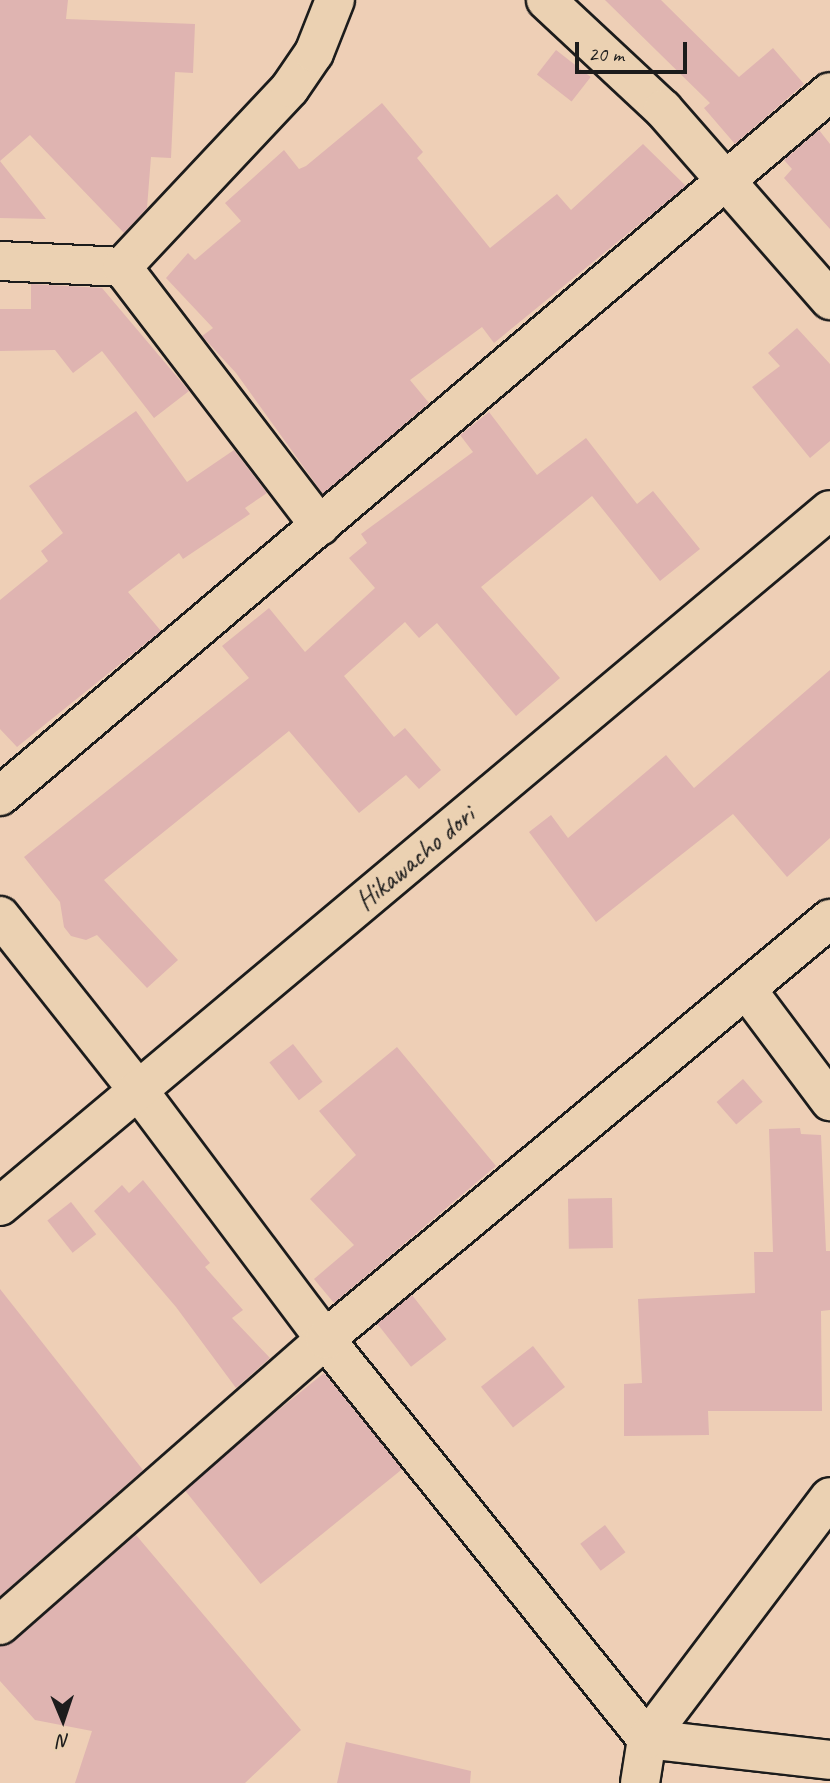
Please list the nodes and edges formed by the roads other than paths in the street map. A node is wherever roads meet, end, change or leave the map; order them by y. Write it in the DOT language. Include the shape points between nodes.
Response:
graph roads {
  1 [pos="335,0"];
  2 [pos="546,0"];
  3 [pos="830,92"];
  4 [pos="727,182"];
  5 [pos="0,261"];
  6 [pos="122,267"];
  7 [pos="830,300"];
  8 [pos="830,510"];
  9 [pos="320,526"];
  10 [pos="0,796"];
  11 [pos="0,916"];
  12 [pos="830,919"];
  13 [pos="747,990"];
  14 [pos="138,1090"];
  15 [pos="830,1101"];
  16 [pos="0,1206"];
  17 [pos="325,1339"];
  18 [pos="830,1497"];
  19 [pos="0,1625"];
  20 [pos="647,1739"];
  21 [pos="830,1760"];
  22 [pos="640,1783"];
  1 -- 6 [label="street" via="314,53 290,88"];
  2 -- 4 [label="street" via="663,109"];
  3 -- 4 [label="street"];
  4 -- 7 [label="street"];
  4 -- 9 [label="street"];
  5 -- 6 [label="street"];
  6 -- 9 [label="street"];
  8 -- 14 [label="street, Hikawacho dori"];
  9 -- 10 [label="street"];
  11 -- 14 [label="street"];
  12 -- 13 [label="street"];
  13 -- 15 [label="street"];
  13 -- 17 [label="street"];
  14 -- 16 [label="street, Hikawacho dori"];
  14 -- 17 [label="street"];
  17 -- 19 [label="street"];
  17 -- 20 [label="street"];
  18 -- 20 [label="street"];
  20 -- 21 [label="street"];
  20 -- 22 [label="street"];
}
